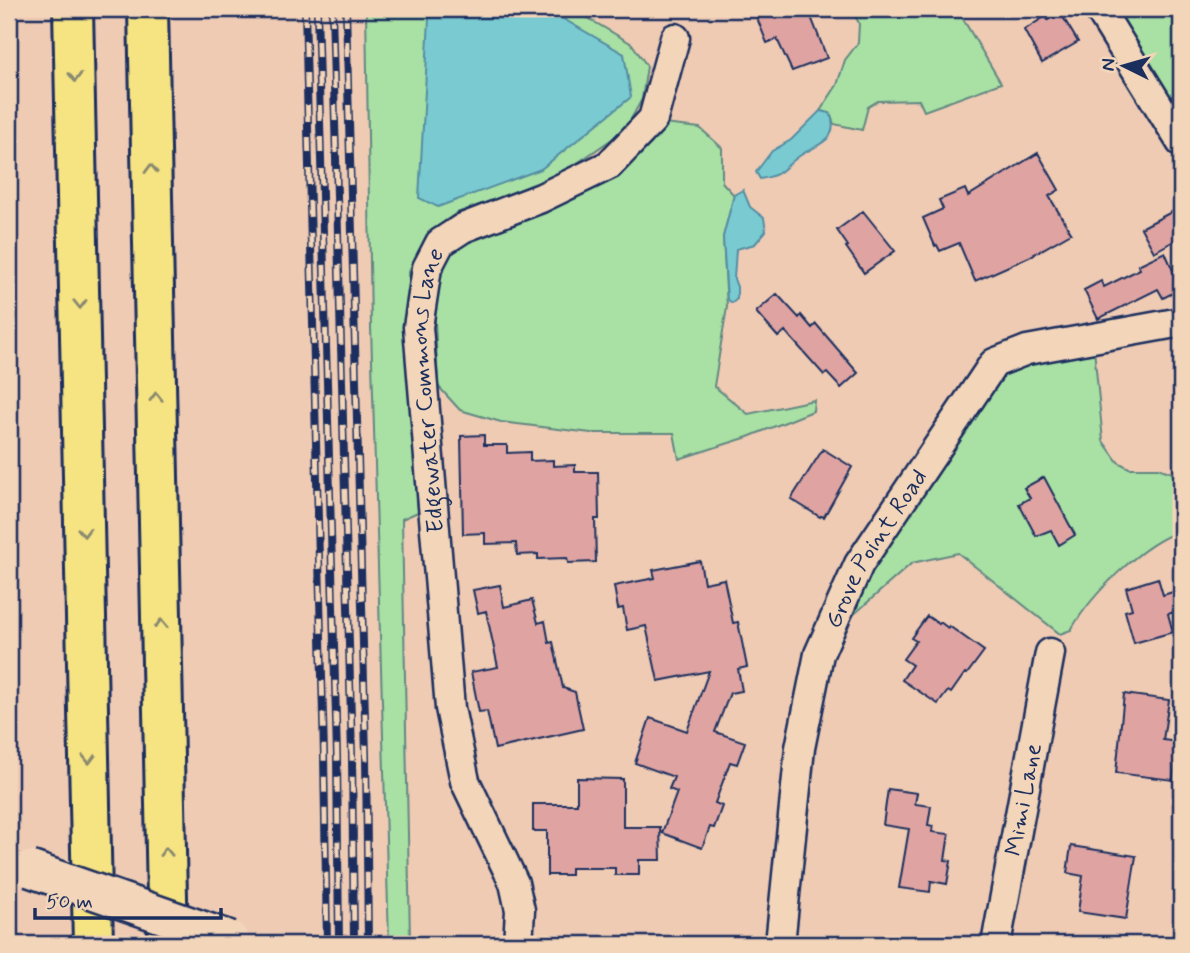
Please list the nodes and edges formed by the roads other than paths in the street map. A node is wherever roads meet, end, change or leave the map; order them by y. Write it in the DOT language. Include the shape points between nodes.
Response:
graph roads {
  1 [pos="73,9"];
  2 [pos="148,9"];
  3 [pos="1099,9"];
  4 [pos="676,38"];
  5 [pos="1181,142"];
  6 [pos="1181,321"];
  7 [pos="1050,653"];
  8 [pos="30,869"];
  9 [pos="230,939"];
  10 [pos="93,944"];
  11 [pos="168,944"];
  12 [pos="518,944"];
  13 [pos="780,944"];
  14 [pos="996,944"];
  1 -- 10 [label="highway, one-way"];
  11 -- 2 [label="highway, one-way"];
  3 -- 5 [label="street"];
  4 -- 12 [label="street, Edgewater Commons Lane" via="653,119 609,165 463,228 440,243 427,268 418,327 450,708 465,780 514,883 520,910"];
  6 -- 13 [label="street, Grove Point Road" via="1027,349 995,363 859,564 820,654 800,748"];
  7 -- 14 [label="street, Mimi Lane"];
  8 -- 9 [label="street, bridge"];
}
